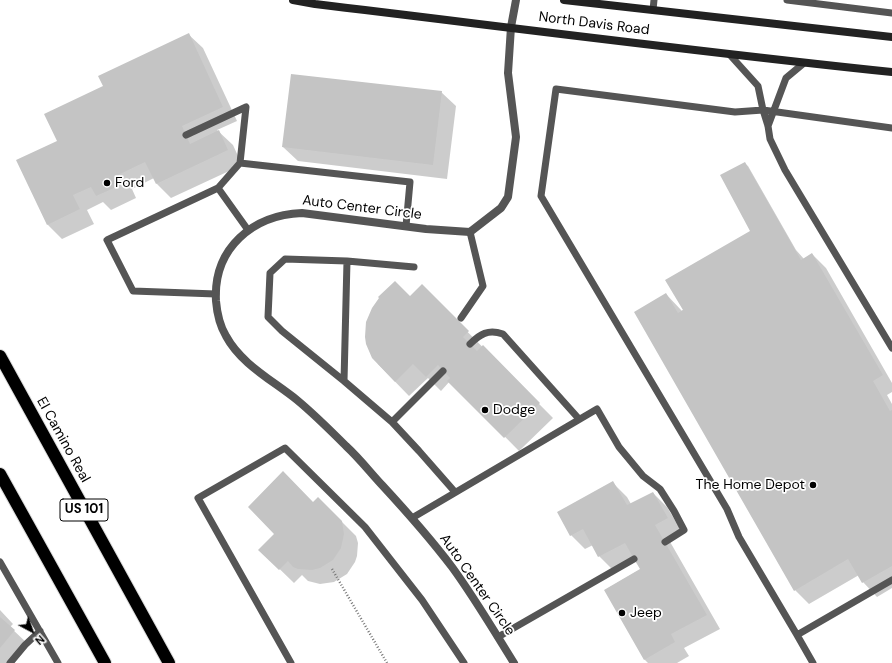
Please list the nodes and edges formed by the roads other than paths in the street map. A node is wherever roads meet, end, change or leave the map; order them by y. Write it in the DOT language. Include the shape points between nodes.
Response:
graph roads {
  1 [pos="293,0"];
  2 [pos="516,0"];
  3 [pos="564,0"];
  4 [pos="654,0"];
  5 [pos="788,0"];
  6 [pos="653,10"];
  7 [pos="892,13"];
  8 [pos="511,27"];
  9 [pos="892,37"];
  10 [pos="730,55"];
  11 [pos="804,63"];
  12 [pos="892,72"];
  13 [pos="763,110"];
  14 [pos="774,112"];
  15 [pos="768,126"];
  16 [pos="892,128"];
  17 [pos="186,135"];
  18 [pos="240,162"];
  19 [pos="218,188"];
  20 [pos="406,226"];
  21 [pos="248,230"];
  22 [pos="470,232"];
  23 [pos="347,261"];
  24 [pos="414,267"];
  25 [pos="216,294"];
  26 [pos="461,318"];
  27 [pos="470,344"];
  28 [pos="892,348"];
  29 [pos="0,356"];
  30 [pos="443,371"];
  31 [pos="344,380"];
  32 [pos="579,419"];
  33 [pos="392,422"];
  34 [pos="0,474"];
  35 [pos="455,492"];
  36 [pos="412,518"];
  37 [pos="665,542"];
  38 [pos="634,559"];
  39 [pos="0,562"];
  40 [pos="892,580"];
  41 [pos="40,632"];
  42 [pos="797,636"];
  43 [pos="498,637"];
  44 [pos="10,663"];
  45 [pos="58,663"];
  46 [pos="105,663"];
  47 [pos="169,663"];
  48 [pos="291,663"];
  49 [pos="464,663"];
  50 [pos="514,663"];
  51 [pos="813,663"];
  1 -- 8 [label="main road, North Davis Road"];
  2 -- 8 [label="street"];
  3 -- 6 [label="main road, North Davis Road"];
  4 -- 6 [label="lane"];
  5 -- 7 [label="lane"];
  6 -- 9 [label="main road, North Davis Road"];
  8 -- 10 [label="main road, North Davis Road"];
  8 -- 22 [label="street" via="508,73 516,137 508,197 501,208"];
  10 -- 11 [label="main road, North Davis Road"];
  10 -- 13 [label="lane" via="758,86"];
  11 -- 12 [label="main road, North Davis Road"];
  11 -- 14 [label="lane" via="786,78"];
  13 -- 14 [label="lane"];
  13 -- 15 [label="lane"];
  13 -- 42 [label="lane" via="735,112 556,89 541,196 726,509 739,538"];
  14 -- 15 [label="lane"];
  14 -- 16 [label="lane"];
  15 -- 28 [label="lane" via="770,139 785,170"];
  17 -- 18 [label="lane" via="246,107"];
  18 -- 19 [label="lane"];
  18 -- 20 [label="lane" via="410,182"];
  19 -- 21 [label="lane"];
  19 -- 25 [label="lane" via="107,240 133,291"];
  20 -- 21 [label="street, Auto Center Circle" via="302,213 274,217"];
  20 -- 22 [label="street, Auto Center Circle"];
  21 -- 25 [label="street, Auto Center Circle" via="228,252 221,266"];
  22 -- 26 [label="lane" via="483,286"];
  23 -- 24 [label="lane"];
  23 -- 31 [label="lane"];
  23 -- 31 [label="lane" via="285,259 270,273 268,317 282,332"];
  25 -- 36 [label="street, Auto Center Circle" via="220,323 225,336 236,351 297,400 348,447"];
  27 -- 32 [label="lane" via="485,333 494,331 503,334"];
  29 -- 47 [label="highway, El Camino Real / US 101"];
  30 -- 33 [label="lane"];
  31 -- 33 [label="lane"];
  32 -- 35 [label="lane"];
  32 -- 37 [label="lane" via="596,409 619,448 643,476 660,489 684,530"];
  33 -- 35 [label="lane"];
  34 -- 46 [label="highway"];
  35 -- 36 [label="lane"];
  36 -- 43 [label="street, Auto Center Circle" via="452,567"];
  38 -- 43 [label="lane"];
  39 -- 41 [label="lane"];
  40 -- 42 [label="lane"];
  41 -- 44 [label="lane"];
  41 -- 45 [label="lane"];
  42 -- 51 [label="lane"];
  43 -- 50 [label="street, Auto Center Circle"];
  48 -- 49 [label="lane" via="198,498 285,448 365,527 422,600"];
}
